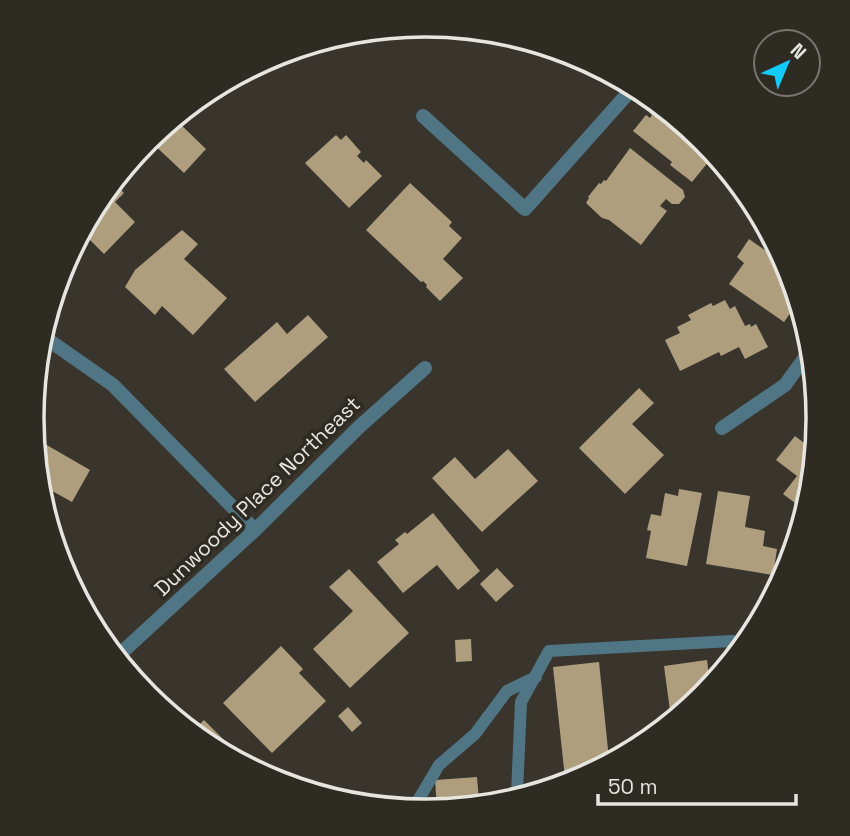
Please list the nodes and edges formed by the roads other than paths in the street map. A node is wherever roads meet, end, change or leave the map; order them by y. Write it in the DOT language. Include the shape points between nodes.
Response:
graph roads {
  1 [pos="627,95"];
  2 [pos="423,116"];
  3 [pos="51,342"];
  4 [pos="802,361"];
  5 [pos="425,368"];
  6 [pos="722,428"];
  7 [pos="255,530"];
  8 [pos="732,643"];
  9 [pos="124,651"];
  10 [pos="536,677"];
  11 [pos="517,788"];
  12 [pos="419,799"];
  1 -- 2 [label="street" via="525,209"];
  3 -- 7 [label="street" via="113,386"];
  4 -- 6 [label="street" via="785,384"];
  5 -- 7 [label="street, Dunwoody Place Northeast"];
  7 -- 9 [label="street, Dunwoody Place Northeast"];
  8 -- 10 [label="lane" via="549,651"];
  10 -- 11 [label="lane" via="521,702"];
  10 -- 12 [label="lane" via="507,691 475,734 439,765"];
}
